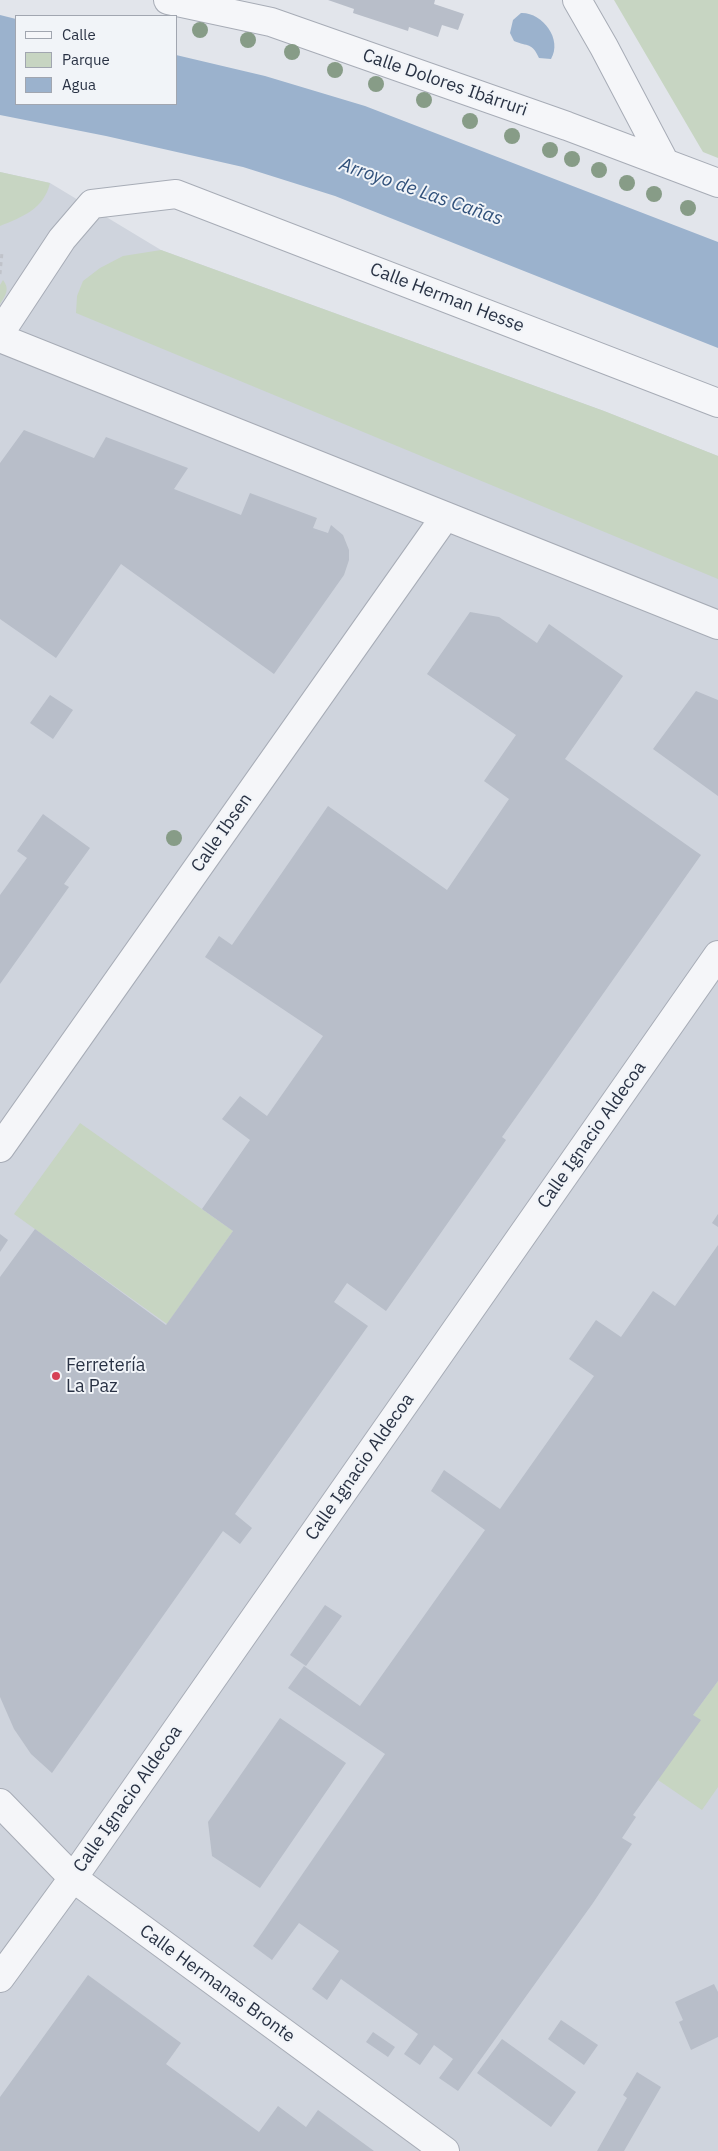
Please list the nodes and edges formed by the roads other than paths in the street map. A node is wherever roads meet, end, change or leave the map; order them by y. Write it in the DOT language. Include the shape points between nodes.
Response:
graph roads {
  1 [pos="168,0"];
  2 [pos="577,0"];
  3 [pos="665,163"];
  4 [pos="718,183"];
  5 [pos="0,333"];
  6 [pos="0,338"];
  7 [pos="718,403"];
  8 [pos="445,517"];
  9 [pos="718,625"];
  10 [pos="718,955"];
  11 [pos="0,1148"];
  12 [pos="0,1803"];
  13 [pos="73,1878"];
  14 [pos="0,1978"];
  15 [pos="445,2151"];
  1 -- 3 [label="street, Calle Dolores Ibárruri" via="271,22"];
  2 -- 3 [label="street"];
  3 -- 4 [label="street, Calle Dolores Ibárruri"];
  5 -- 7 [label="street, Calle Herman Hesse" via="62,239 92,204 176,194"];
  6 -- 8 [label="street"];
  8 -- 9 [label="street"];
  8 -- 11 [label="street, Calle Ibsen"];
  10 -- 13 [label="street, Calle Ignacio Aldecoa"];
  12 -- 13 [label="street, Calle Hermanas Bronte"];
  13 -- 14 [label="street, Calle Ignacio Aldecoa"];
  13 -- 15 [label="street, Calle Hermanas Bronte"];
}
